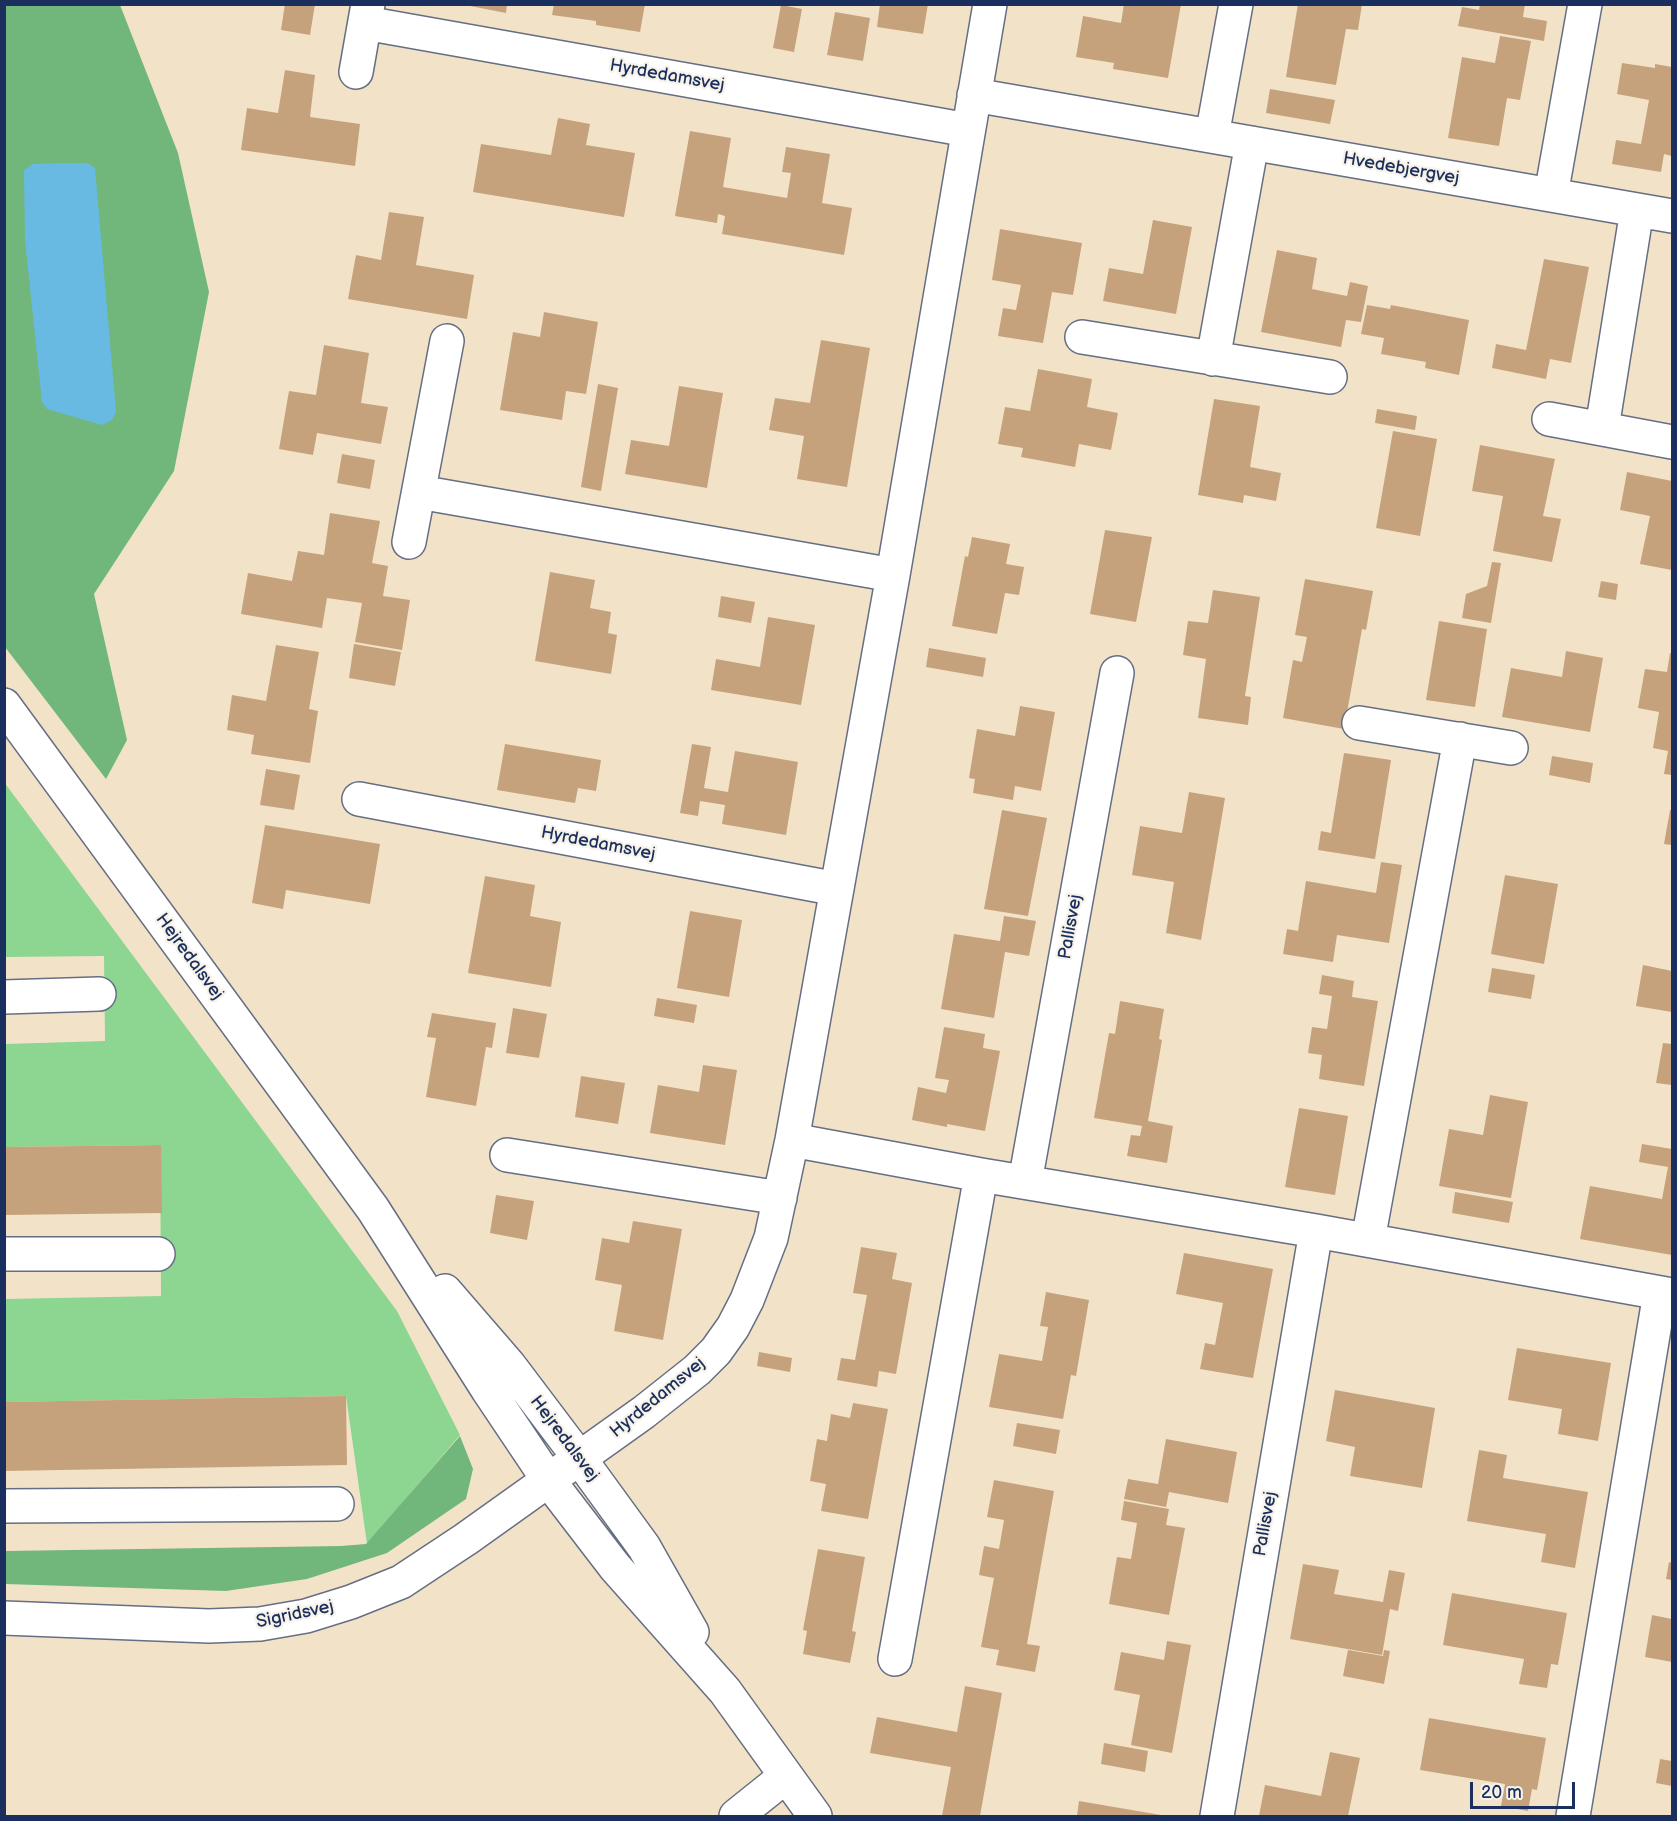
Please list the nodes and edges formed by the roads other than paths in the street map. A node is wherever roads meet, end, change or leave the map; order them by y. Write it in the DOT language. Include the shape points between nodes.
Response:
graph roads {
  1 [pos="990,4"];
  2 [pos="1236,4"];
  3 [pos="1585,4"];
  4 [pos="367,14"];
  5 [pos="356,72"];
  6 [pos="974,95"];
  7 [pos="968,129"];
  8 [pos="1212,136"];
  9 [pos="1252,143"];
  10 [pos="1551,195"];
  11 [pos="1637,210"];
  12 [pos="1672,216"];
  13 [pos="1082,337"];
  14 [pos="447,341"];
  15 [pos="1213,358"];
  16 [pos="1330,377"];
  17 [pos="1549,419"];
  18 [pos="1602,428"];
  19 [pos="1672,441"];
  20 [pos="419,492"];
  21 [pos="409,542"];
  22 [pos="893,575"];
  23 [pos="1117,672"];
  24 [pos="4,705"];
  25 [pos="1359,723"];
  26 [pos="1460,739"];
  27 [pos="1511,748"];
  28 [pos="359,799"];
  29 [pos="837,889"];
  30 [pos="99,994"];
  31 [pos="4,997"];
  32 [pos="792,1140"];
  33 [pos="507,1155"];
  34 [pos="981,1174"];
  35 [pos="1025,1182"];
  36 [pos="780,1198"];
  37 [pos="373,1209"];
  38 [pos="1316,1231"];
  39 [pos="1368,1240"];
  40 [pos="4,1254"];
  41 [pos="158,1254"];
  42 [pos="1666,1294"];
  43 [pos="580,1459"];
  44 [pos="549,1480"];
  45 [pos="337,1504"];
  46 [pos="4,1506"];
  47 [pos="4,1617"];
  48 [pos="896,1659"];
  49 [pos="725,1691"];
  50 [pos="786,1776"];
  51 [pos="736,1816"];
  52 [pos="814,1816"];
  53 [pos="1217,1816"];
  54 [pos="1573,1816"];
  1 -- 6 [label="street, Hyrdedamsvej"];
  2 -- 8 [label="street"];
  3 -- 10 [label="street"];
  4 -- 5 [label="street, Hyrdedamsvej"];
  4 -- 7 [label="street, Hyrdedamsvej"];
  6 -- 7 [label="street, Hyrdedamsvej"];
  6 -- 8 [label="street, Hvedebjergvej"];
  7 -- 22 [label="street, Hyrdedamsvej"];
  8 -- 9 [label="street, Hvedebjergvej"];
  9 -- 10 [label="street, Hvedebjergvej"];
  9 -- 15 [label="street"];
  10 -- 11 [label="street, Hvedebjergvej"];
  11 -- 12 [label="street, Hvedebjergvej"];
  11 -- 18 [label="street"];
  13 -- 15 [label="street"];
  14 -- 20 [label="street"];
  15 -- 16 [label="street"];
  17 -- 18 [label="street"];
  18 -- 19 [label="street"];
  20 -- 21 [label="street"];
  20 -- 22 [label="street"];
  22 -- 29 [label="street, Hyrdedamsvej"];
  23 -- 35 [label="street, Pallisvej"];
  24 -- 37 [label="street, Hejredalsvej"];
  25 -- 26 [label="street"];
  26 -- 27 [label="street"];
  26 -- 39 [label="street"];
  28 -- 29 [label="street, Hyrdedamsvej"];
  29 -- 32 [label="street, Hyrdedamsvej"];
  30 -- 31 [label="street"];
  32 -- 34 [label="street"];
  32 -- 36 [label="street, Hyrdedamsvej"];
  33 -- 36 [label="street"];
  34 -- 35 [label="street"];
  34 -- 48 [label="street"];
  35 -- 38 [label="street"];
  36 -- 43 [label="street, Hyrdedamsvej" via="760,1271 733,1327 716,1351 690,1376"];
  37 -- 43 [label="street, Hejredalsvej" via="509,1365"];
  37 -- 44 [label="street, Hejredalsvej"];
  38 -- 39 [label="street"];
  38 -- 53 [label="street, Pallisvej"];
  39 -- 42 [label="street"];
  40 -- 41 [label="street"];
  42 -- 54 [label="street"];
  43 -- 44 [label="street, Hyrdedamsvej"];
  43 -- 49 [label="street, Hejredalsvej" via="644,1547"];
  44 -- 47 [label="street, Sigridsvej" via="401,1582 306,1616 260,1624 209,1626"];
  44 -- 49 [label="street, Hejredalsvej" via="615,1567"];
  45 -- 46 [label="street"];
  49 -- 50 [label="street, Hejredalsvej"];
  50 -- 51 [label="street"];
  50 -- 52 [label="street, Hejredalsvej"];
}
